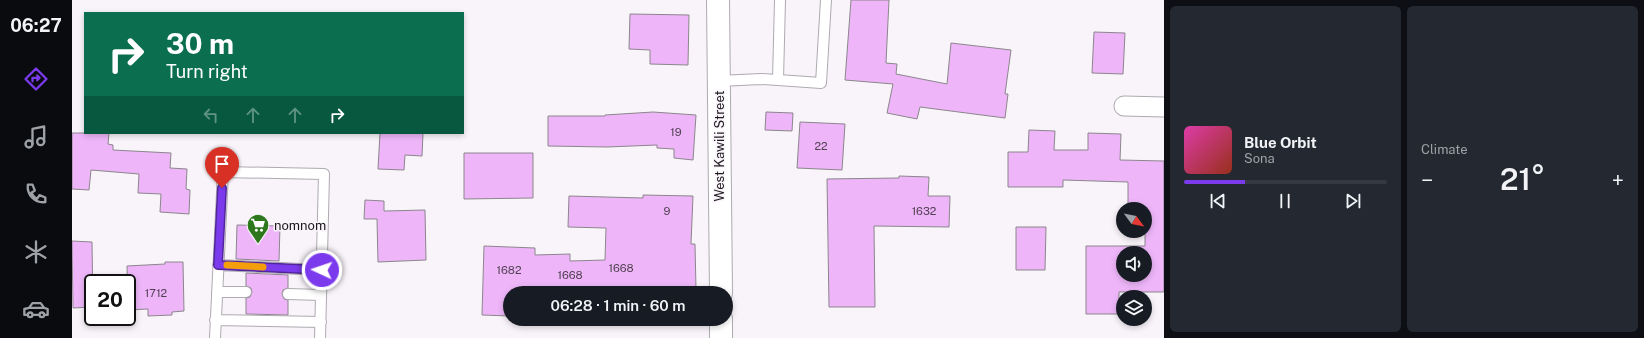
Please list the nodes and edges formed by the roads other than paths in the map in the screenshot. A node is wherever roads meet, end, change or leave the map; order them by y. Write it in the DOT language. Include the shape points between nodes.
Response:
graph roads {
  1 [pos="718,0"];
  2 [pos="780,0"];
  3 [pos="826,0"];
  4 [pos="778,80"];
  5 [pos="719,81"];
  6 [pos="1124,106"];
  7 [pos="1164,107"];
  8 [pos="218,265"];
  9 [pos="322,270"];
  10 [pos="720,286"];
  11 [pos="217,292"];
  12 [pos="246,292"];
  13 [pos="288,294"];
  14 [pos="321,295"];
  15 [pos="215,320"];
  16 [pos="321,322"];
  17 [pos="721,326"];
  18 [pos="215,338"];
  19 [pos="320,338"];
  20 [pos="721,338"];
  1 -- 5 [label="street, West Kawili Street"];
  2 -- 4 [label="lane"];
  3 -- 4 [label="lane" via="821,82"];
  4 -- 5 [label="lane"];
  5 -- 10 [label="street, West Kawili Street"];
  6 -- 7 [label="street"];
  8 -- 9 [label="lane"];
  8 -- 9 [label="lane" via="223,172 324,174"];
  8 -- 11 [label="lane"];
  9 -- 14 [label="lane"];
  11 -- 12 [label="lane"];
  11 -- 15 [label="lane"];
  13 -- 14 [label="lane"];
  14 -- 16 [label="lane"];
  15 -- 16 [label="lane"];
  15 -- 18 [label="lane"];
  16 -- 19 [label="lane"];
  17 -- 20 [label="street"];
}
